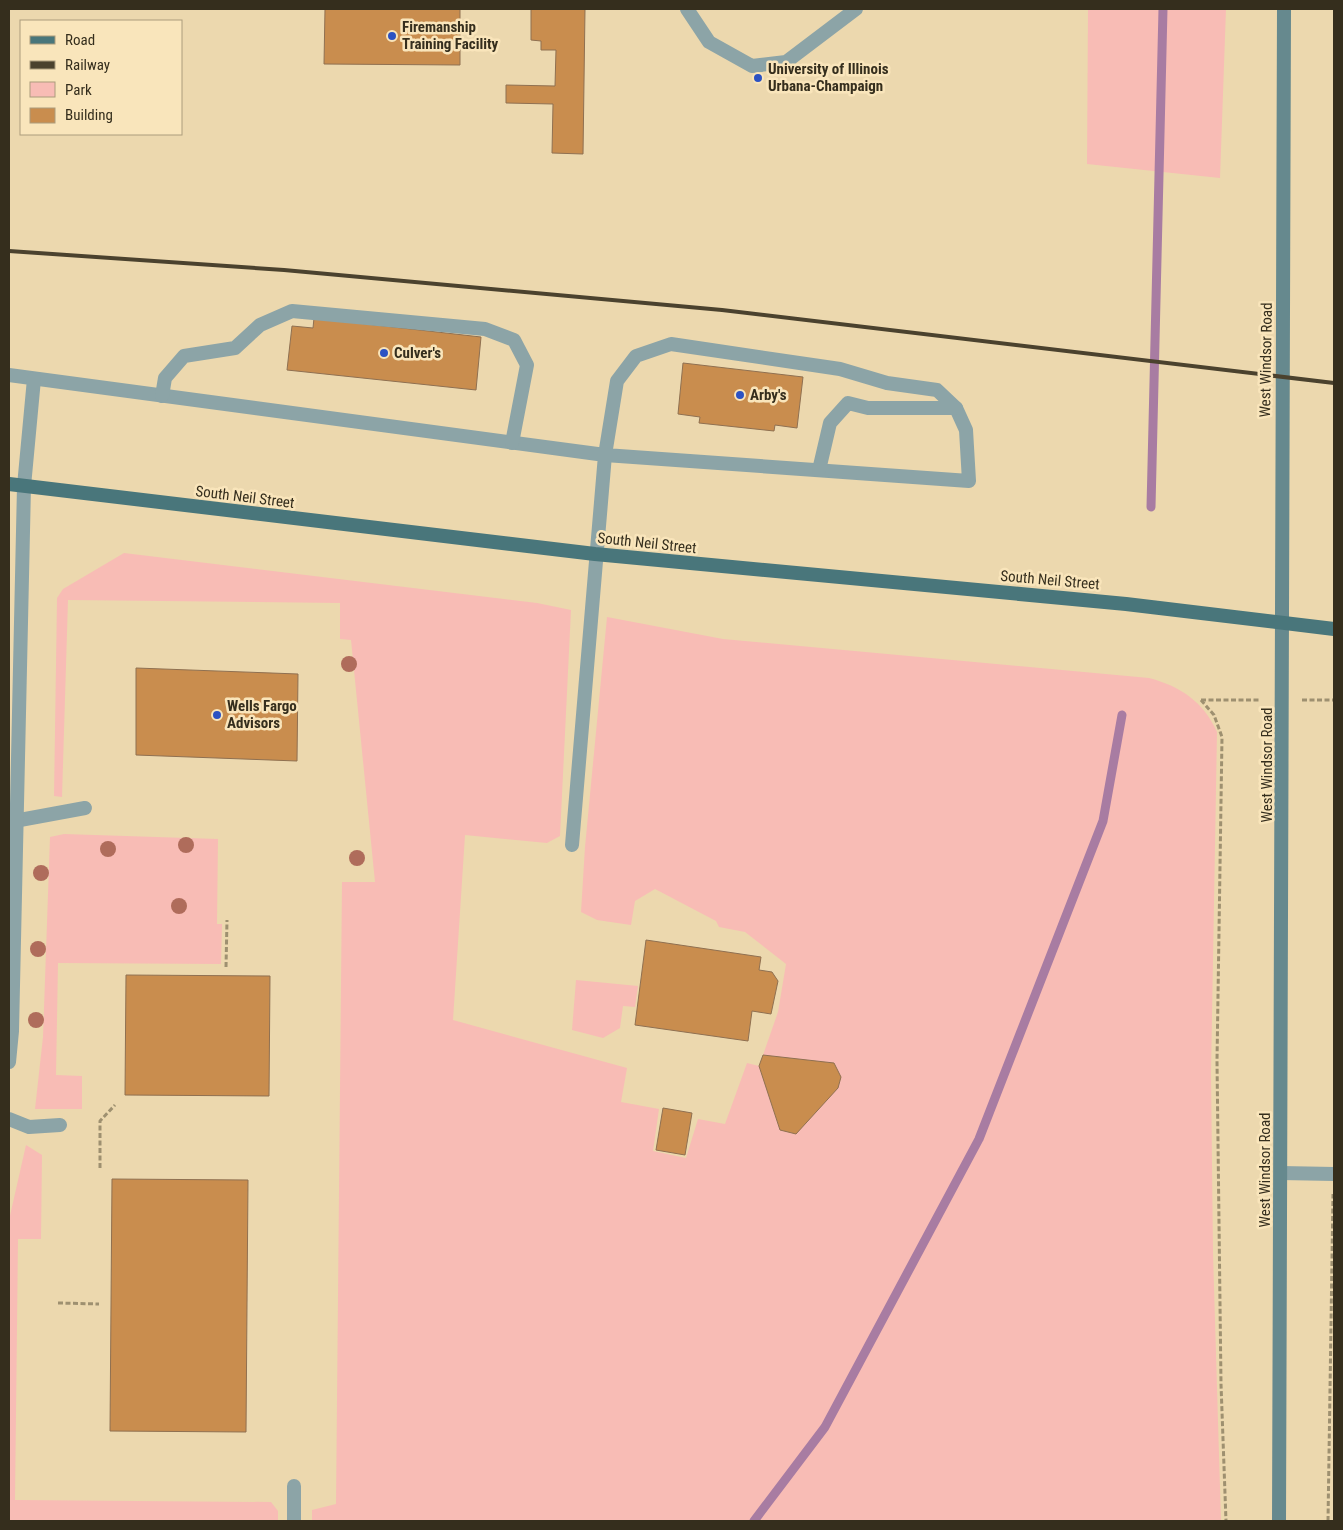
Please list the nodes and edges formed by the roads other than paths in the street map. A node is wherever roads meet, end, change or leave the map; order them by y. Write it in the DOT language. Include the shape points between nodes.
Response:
graph roads {
  1 [pos="688,9"];
  2 [pos="856,9"];
  3 [pos="1284,9"];
  4 [pos="9,375"];
  5 [pos="34,379"];
  6 [pos="162,396"];
  7 [pos="956,408"];
  8 [pos="512,443"];
  9 [pos="605,456"];
  10 [pos="819,470"];
  11 [pos="9,484"];
  12 [pos="24,486"];
  13 [pos="596,554"];
  14 [pos="1284,624"];
  15 [pos="1334,629"];
  16 [pos="85,808"];
  17 [pos="12,822"];
  18 [pos="572,845"];
  19 [pos="9,1062"];
  20 [pos="9,1119"];
  21 [pos="60,1125"];
  22 [pos="1281,1173"];
  23 [pos="1334,1174"];
  24 [pos="294,1486"];
  25 [pos="294,1521"];
  26 [pos="1279,1521"];
  1 -- 2 [label="street" via="709,42 752,66 786,62"];
  3 -- 14 [label="main road, West Windsor Road" via="1281,425"];
  4 -- 5 [label="street"];
  5 -- 6 [label="street"];
  5 -- 12 [label="street"];
  6 -- 8 [label="street"];
  6 -- 8 [label="street" via="165,378 184,356 235,348 260,325 292,311 485,329 514,340 527,365"];
  7 -- 9 [label="street" via="937,390 887,383 840,369 671,344 636,356 617,381"];
  7 -- 10 [label="street" via="868,408 848,403 830,422"];
  7 -- 10 [label="street" via="966,430 969,481"];
  8 -- 9 [label="street"];
  9 -- 10 [label="street"];
  9 -- 13 [label="street"];
  11 -- 12 [label="main road, South Neil Street"];
  12 -- 13 [label="main road, South Neil Street"];
  12 -- 17 [label="street"];
  13 -- 14 [label="main road, South Neil Street" via="1126,604"];
  13 -- 18 [label="street"];
  14 -- 15 [label="main road, South Neil Street"];
  14 -- 22 [label="main road, West Windsor Road"];
  16 -- 17 [label="street"];
  17 -- 19 [label="street" via="12,1031"];
  20 -- 21 [label="street" via="28,1127"];
  22 -- 23 [label="street"];
  22 -- 26 [label="main road, West Windsor Road"];
  24 -- 25 [label="street"];
}
